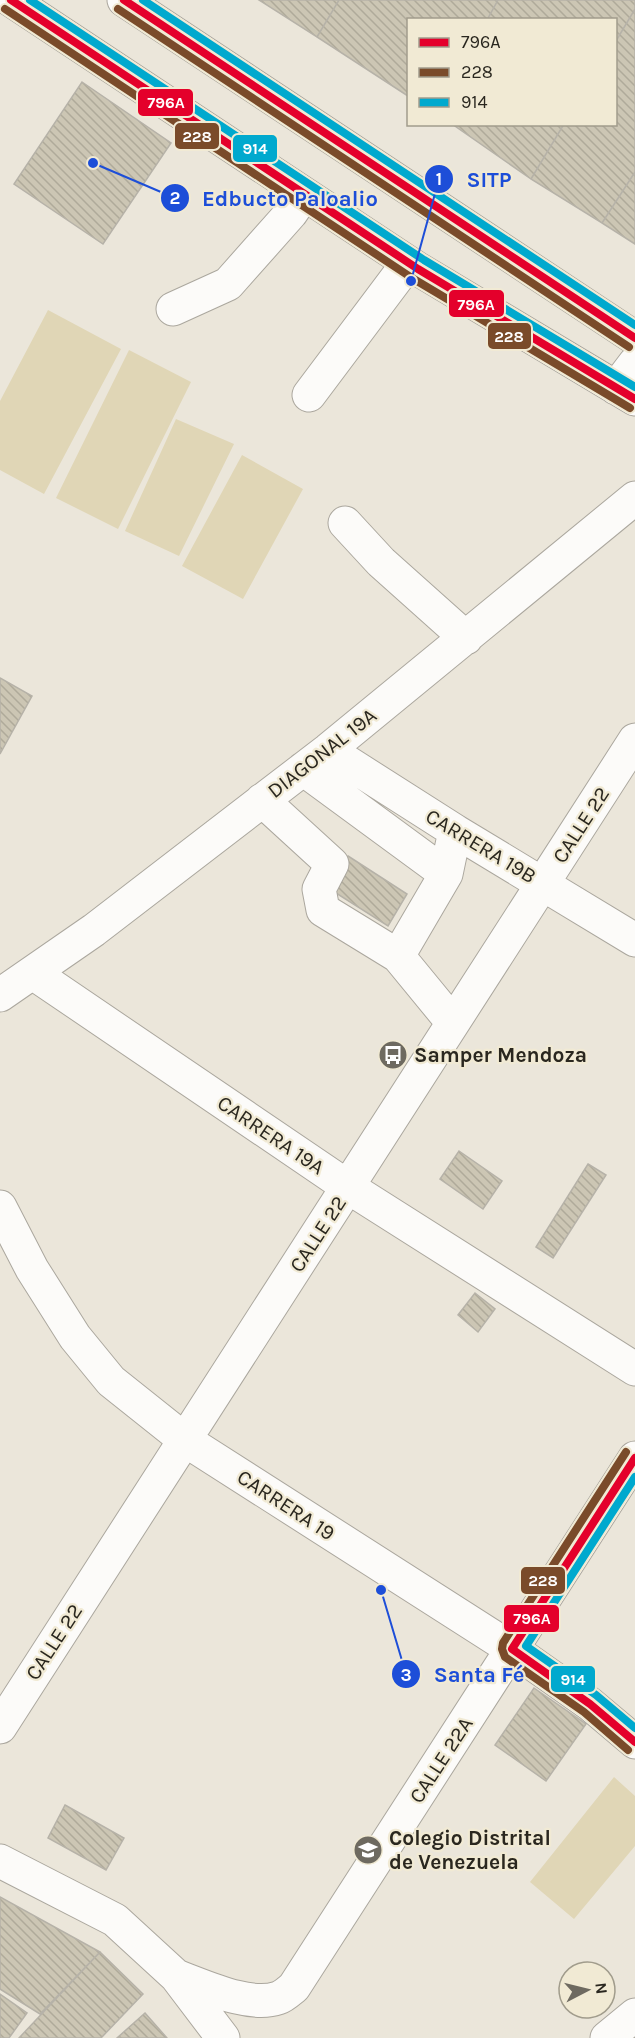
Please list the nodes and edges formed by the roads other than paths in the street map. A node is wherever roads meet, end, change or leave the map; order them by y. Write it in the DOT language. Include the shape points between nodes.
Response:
graph roads {
  1 [pos="11,0"];
  2 [pos="124,0"];
  3 [pos="304,194"];
  4 [pos="408,263"];
  5 [pos="173,309"];
  6 [pos="635,338"];
  7 [pos="629,383"];
  8 [pos="309,395"];
  9 [pos="635,498"];
  10 [pos="345,523"];
  11 [pos="466,638"];
  12 [pos="635,740"];
  13 [pos="315,759"];
  14 [pos="262,800"];
  15 [pos="455,831"];
  16 [pos="446,874"];
  17 [pos="543,884"];
  18 [pos="635,940"];
  19 [pos="398,956"];
  20 [pos="33,973"];
  21 [pos="0,995"];
  22 [pos="453,1023"];
  23 [pos="348,1187"];
  24 [pos="0,1207"];
  25 [pos="635,1369"];
  26 [pos="185,1440"];
  27 [pos="635,1458"];
  28 [pos="512,1649"];
  29 [pos="0,1727"];
  30 [pos="635,1742"];
  31 [pos="0,1860"];
  32 [pos="177,1976"];
  33 [pos="635,2015"];
  34 [pos="223,2038"];
  35 [pos="606,2038"];
  1 -- 3 [label="street"];
  2 -- 6 [label="street"];
  3 -- 4 [label="street"];
  3 -- 5 [label="street" via="228,284"];
  4 -- 7 [label="street"];
  4 -- 8 [label="street"];
  9 -- 11 [label="street, DIAGONAL 19A"];
  10 -- 11 [label="street" via="381,562"];
  11 -- 13 [label="street, DIAGONAL 19A"];
  12 -- 17 [label="street, CALLE 22"];
  13 -- 14 [label="street, DIAGONAL 19A"];
  13 -- 15 [label="street, CARRERA 19B"];
  13 -- 16 [label="street"];
  14 -- 19 [label="street" via="332,864 319,889 323,910"];
  14 -- 20 [label="street, DIAGONAL 19A"];
  15 -- 16 [label="street"];
  15 -- 17 [label="street, CARRERA 19B"];
  16 -- 19 [label="street"];
  17 -- 18 [label="street, CARRERA 19B"];
  17 -- 22 [label="street, CALLE 22"];
  19 -- 22 [label="street"];
  20 -- 21 [label="street, DIAGONAL 19A"];
  20 -- 23 [label="street, CARRERA 19A"];
  22 -- 23 [label="street, CALLE 22"];
  23 -- 25 [label="street, CARRERA 19A"];
  23 -- 26 [label="street, CALLE 22"];
  24 -- 26 [label="street, CARRERA 19" via="32,1269 93,1361 111,1381"];
  26 -- 28 [label="street, CARRERA 19"];
  26 -- 29 [label="street, CALLE 22"];
  27 -- 28 [label="street, CALLE 22A"];
  28 -- 30 [label="street, CARRERA 19" via="590,1704"];
  28 -- 32 [label="street, CALLE 22A" via="294,1987 280,1997 245,1999"];
  31 -- 32 [label="street" via="115,1920"];
  32 -- 34 [label="street"];
  33 -- 35 [label="street"];
}
